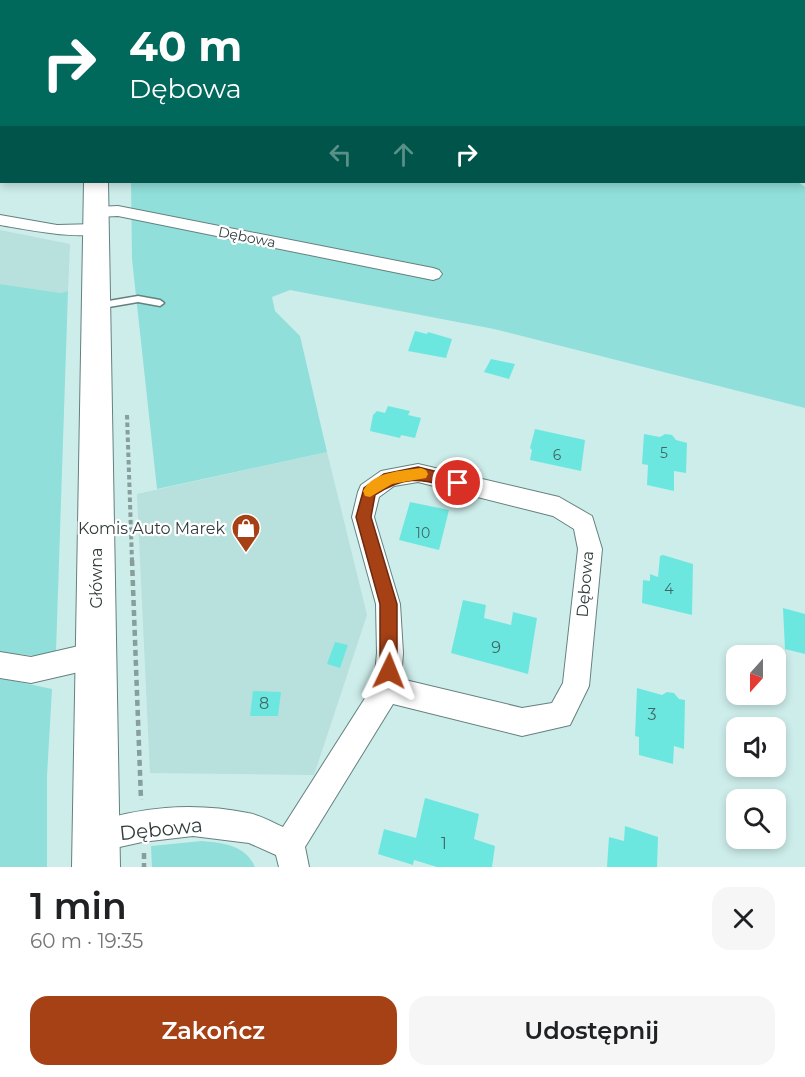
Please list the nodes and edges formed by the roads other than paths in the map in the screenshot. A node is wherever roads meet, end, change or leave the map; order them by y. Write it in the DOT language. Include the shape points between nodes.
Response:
graph roads {
  1 [pos="96,207"];
  2 [pos="0,220"];
  3 [pos="433,274"];
  4 [pos="160,303"];
  5 [pos="96,306"];
  6 [pos="96,655"];
  7 [pos="0,665"];
  8 [pos="387,689"];
  9 [pos="97,852"];
  10 [pos="292,856"];
  1 -- 2 [label="street, Dębowa" via="57,230"];
  1 -- 3 [label="street, Dębowa"];
  1 -- 5 [label="main road, Główna"];
  4 -- 5 [label="lane" via="138,299"];
  5 -- 6 [label="main road, Główna"];
  6 -- 7 [label="street" via="31,670"];
  6 -- 9 [label="main road, Główna"];
  8 -- 8 [label="street, Dębowa" via="388,604 363,517 369,492 389,478 418,473 559,507 584,523 590,549 576,686 560,715 522,722"];
  8 -- 10 [label="street, Dębowa" via="365,721"];
  9 -- 10 [label="street, Dębowa" via="142,827 193,821 250,828"];
}
